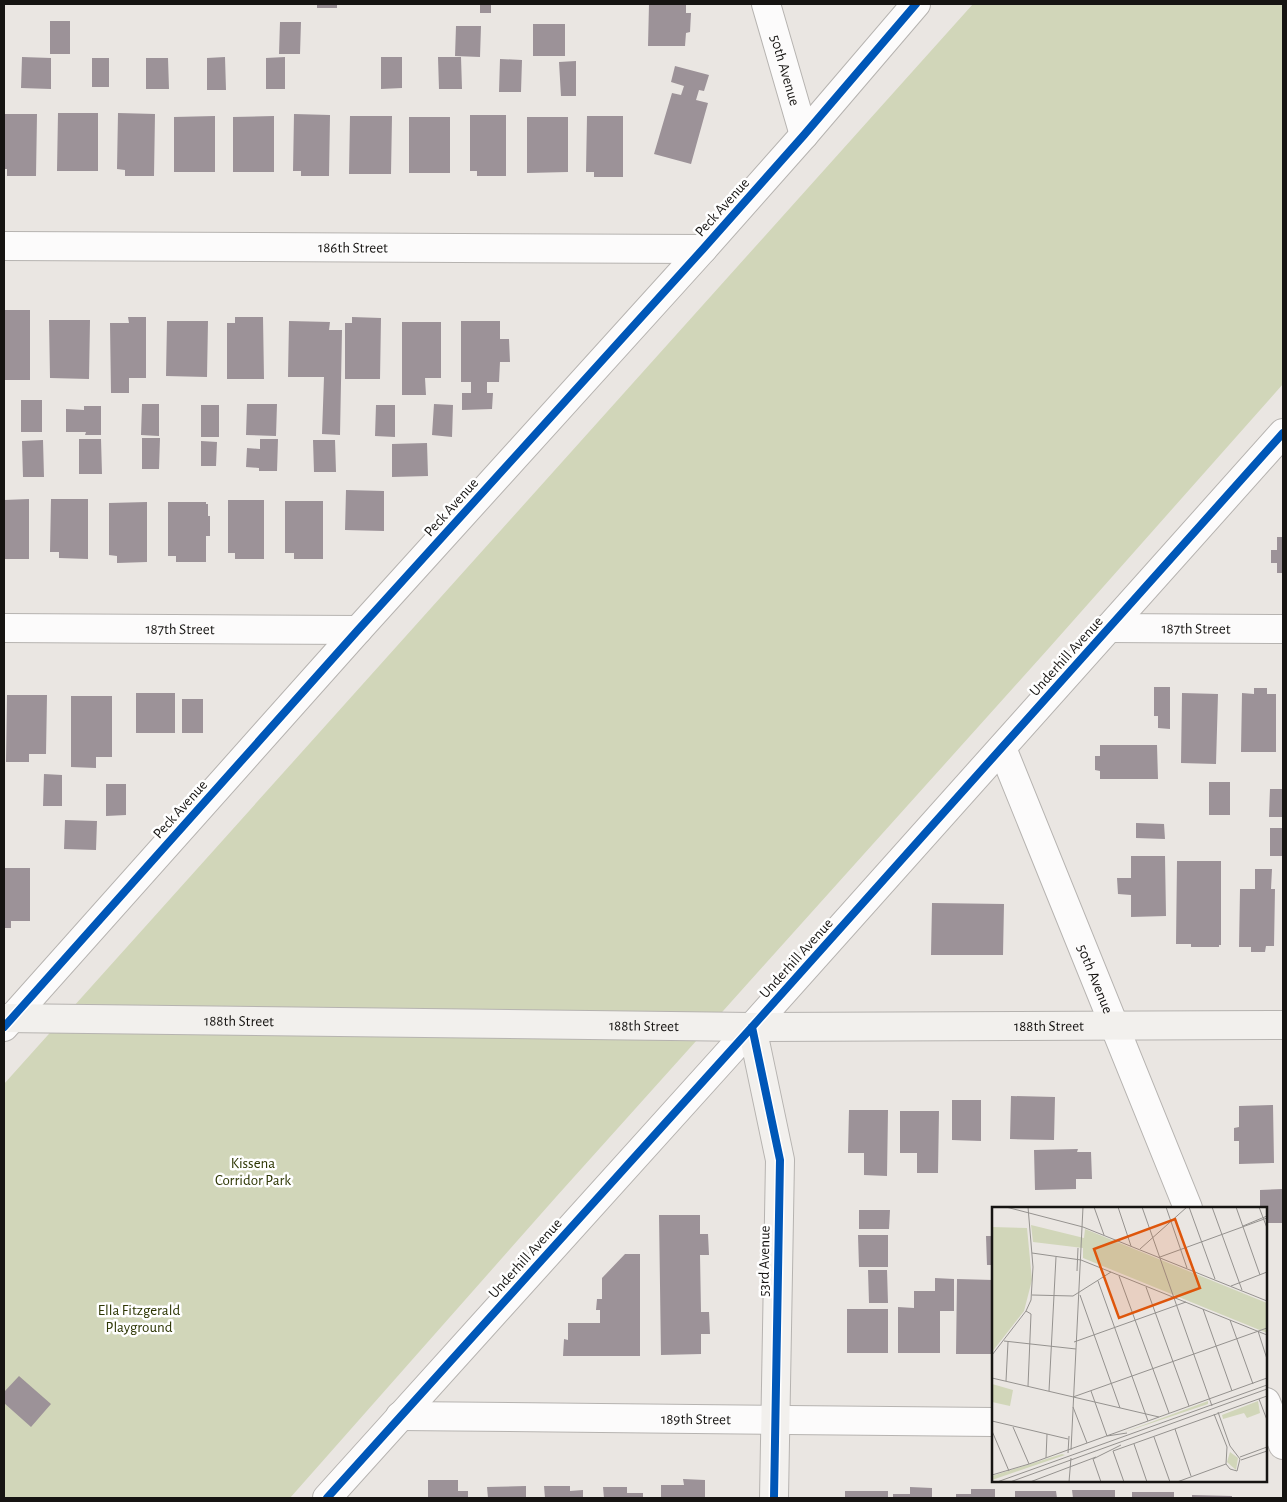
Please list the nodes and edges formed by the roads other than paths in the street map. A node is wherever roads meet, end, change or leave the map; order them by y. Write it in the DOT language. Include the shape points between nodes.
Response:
graph roads {
  1 [pos="766,4"];
  2 [pos="916,4"];
  3 [pos="804,135"];
  4 [pos="4,246"];
  5 [pos="703,249"];
  6 [pos="1283,433"];
  7 [pos="4,628"];
  8 [pos="1108,628"];
  9 [pos="1283,629"];
  10 [pos="358,630"];
  11 [pos="1002,748"];
  12 [pos="7,1021"];
  13 [pos="1283,1025"];
  14 [pos="1114,1026"];
  15 [pos="752,1028"];
  16 [pos="1188,1207"];
  17 [pos="400,1416"];
  18 [pos="775,1421"];
  19 [pos="992,1422"];
  20 [pos="326,1498"];
  21 [pos="774,1498"];
  1 -- 3 [label="street, 50th Avenue"];
  2 -- 3 [label="street, Peck Avenue"];
  3 -- 5 [label="street, Peck Avenue"];
  4 -- 5 [label="street, 186th Street"];
  5 -- 10 [label="street, Peck Avenue"];
  6 -- 8 [label="street, Underhill Avenue"];
  7 -- 10 [label="street, 187th Street"];
  8 -- 9 [label="street, 187th Street"];
  8 -- 11 [label="street, Underhill Avenue"];
  10 -- 12 [label="street, Peck Avenue"];
  11 -- 14 [label="street, 50th Avenue"];
  11 -- 15 [label="street, Underhill Avenue"];
  12 -- 15 [label="street, 188th Street"];
  13 -- 14 [label="street, 188th Street"];
  14 -- 15 [label="street, 188th Street"];
  14 -- 16 [label="street, 50th Avenue"];
  15 -- 17 [label="street, Underhill Avenue"];
  15 -- 18 [label="street, 53rd Avenue" via="780,1160"];
  17 -- 18 [label="street, 189th Street"];
  17 -- 20 [label="street, Underhill Avenue"];
  18 -- 19 [label="street, 189th Street"];
  18 -- 21 [label="street, 53rd Avenue"];
}
